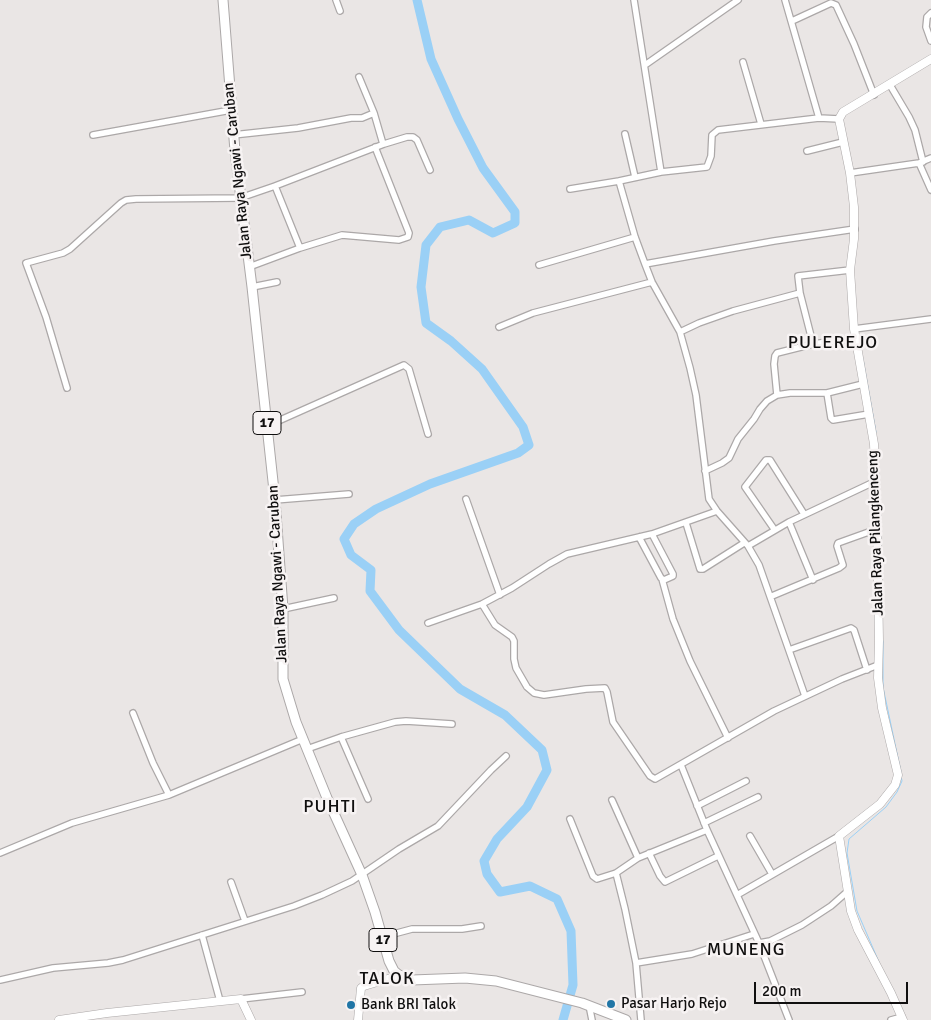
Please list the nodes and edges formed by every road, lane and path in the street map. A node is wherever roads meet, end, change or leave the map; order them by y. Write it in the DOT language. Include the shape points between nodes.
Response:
graph roads {
  1 [pos="336,0"];
  2 [pos="634,0"];
  3 [pos="738,0"];
  4 [pos="785,0"];
  5 [pos="225,1"];
  6 [pos="340,12"];
  7 [pos="931,13"];
  8 [pos="792,21"];
  9 [pos="931,41"];
  10 [pos="931,59"];
  11 [pos="742,62"];
  12 [pos="645,65"];
  13 [pos="359,77"];
  14 [pos="890,85"];
  15 [pos="874,95"];
  16 [pos="231,110"];
  17 [pos="374,113"];
  18 [pos="819,118"];
  19 [pos="838,119"];
  20 [pos="761,124"];
  21 [pos="625,134"];
  22 [pos="93,135"];
  23 [pos="233,135"];
  24 [pos="842,142"];
  25 [pos="383,144"];
  26 [pos="375,147"];
  27 [pos="807,151"];
  28 [pos="931,158"];
  29 [pos="921,162"];
  30 [pos="430,170"];
  31 [pos="661,172"];
  32 [pos="850,173"];
  33 [pos="635,177"];
  34 [pos="619,181"];
  35 [pos="275,186"];
  36 [pos="570,190"];
  37 [pos="931,190"];
  38 [pos="240,198"];
  39 [pos="855,229"];
  40 [pos="635,237"];
  41 [pos="300,248"];
  42 [pos="645,264"];
  43 [pos="539,265"];
  44 [pos="249,268"];
  45 [pos="850,270"];
  46 [pos="277,282"];
  47 [pos="652,282"];
  48 [pos="252,287"];
  49 [pos="800,293"];
  50 [pos="931,318"];
  51 [pos="499,327"];
  52 [pos="854,329"];
  53 [pos="680,332"];
  54 [pos="856,338"];
  55 [pos="813,344"];
  56 [pos="863,384"];
  57 [pos="67,388"];
  58 [pos="827,393"];
  59 [pos="777,395"];
  60 [pos="869,414"];
  61 [pos="267,426"];
  62 [pos="428,434"];
  63 [pos="704,471"];
  64 [pos="876,481"];
  65 [pos="348,494"];
  66 [pos="466,499"];
  67 [pos="275,500"];
  68 [pos="717,511"];
  69 [pos="804,514"];
  70 [pos="686,522"];
  71 [pos="789,522"];
  72 [pos="774,529"];
  73 [pos="877,529"];
  74 [pos="652,534"];
  75 [pos="639,537"];
  76 [pos="746,544"];
  77 [pos="662,579"];
  78 [pos="813,580"];
  79 [pos="500,595"];
  80 [pos="772,596"];
  81 [pos="334,598"];
  82 [pos="482,604"];
  83 [pos="283,609"];
  84 [pos="428,624"];
  85 [pos="789,650"];
  86 [pos="878,664"];
  87 [pos="866,670"];
  88 [pos="805,696"];
  89 [pos="133,713"];
  90 [pos="452,724"];
  91 [pos="341,737"];
  92 [pos="728,738"];
  93 [pos="303,739"];
  94 [pos="307,749"];
  95 [pos="506,756"];
  96 [pos="681,765"];
  97 [pos="746,782"];
  98 [pos="170,795"];
  99 [pos="758,797"];
  100 [pos="368,799"];
  101 [pos="612,800"];
  102 [pos="698,806"];
  103 [pos="570,819"];
  104 [pos="705,827"];
  105 [pos="750,836"];
  106 [pos="839,836"];
  107 [pos="0,853"];
  108 [pos="649,853"];
  109 [pos="718,856"];
  110 [pos="638,858"];
  111 [pos="616,873"];
  112 [pos="772,874"];
  113 [pos="362,875"];
  114 [pos="231,882"];
  115 [pos="848,892"];
  116 [pos="737,895"];
  117 [pos="245,922"];
  118 [pos="481,926"];
  119 [pos="754,934"];
  120 [pos="202,935"];
  121 [pos="382,937"];
  122 [pos="759,943"];
  123 [pos="636,963"];
  124 [pos="391,966"];
  125 [pos="408,978"];
  126 [pos="0,980"];
  127 [pos="387,980"];
  128 [pos="302,992"];
  129 [pos="241,999"];
  130 [pos="220,1001"];
  131 [pos="586,1004"];
  132 [pos="903,1019"];
  133 [pos="60,1020"];
  134 [pos="251,1020"];
  135 [pos="358,1020"];
  136 [pos="592,1020"];
  137 [pos="626,1020"];
  138 [pos="641,1020"];
  139 [pos="789,1020"];
  140 [pos="891,1020"];
  1 -- 6 [label="street"];
  2 -- 12 [label="street"];
  3 -- 12 [label="street"];
  4 -- 8 [label="street"];
  5 -- 16 [label="highway, Jalan Raya Ngawi - Caruban / 17"];
  7 -- 9 [label="street" via="926,27"];
  8 -- 15 [label="street" via="831,3 836,5"];
  8 -- 18 [label="street"];
  10 -- 14 [label="main road"];
  11 -- 20 [label="street"];
  12 -- 31 [label="street"];
  13 -- 17 [label="street"];
  14 -- 15 [label="main road"];
  14 -- 29 [label="street" via="915,130"];
  15 -- 19 [label="main road" via="843,112"];
  16 -- 22 [label="street"];
  16 -- 23 [label="highway, Jalan Raya Ngawi - Caruban / 17"];
  17 -- 23 [label="street" via="362,118 298,128"];
  17 -- 25 [label="street"];
  18 -- 19 [label="street"];
  18 -- 20 [label="street"];
  19 -- 24 [label="main road, Jalan Raya Pilangkenceng"];
  20 -- 31 [label="street" via="715,132 707,167"];
  21 -- 33 [label="street"];
  23 -- 38 [label="highway, Jalan Raya Ngawi - Caruban / 17"];
  24 -- 27 [label="street"];
  24 -- 32 [label="main road, Jalan Raya Pilangkenceng"];
  25 -- 26 [label="street"];
  25 -- 30 [label="street" via="413,137"];
  26 -- 35 [label="street"];
  26 -- 41 [label="street" via="409,233 408,238 342,235"];
  28 -- 29 [label="street"];
  29 -- 32 [label="street"];
  29 -- 37 [label="street"];
  31 -- 33 [label="street"];
  32 -- 39 [label="main road, Jalan Raya Pilangkenceng"];
  33 -- 34 [label="street"];
  34 -- 36 [label="street"];
  34 -- 40 [label="street"];
  35 -- 38 [label="street"];
  35 -- 41 [label="street"];
  38 -- 44 [label="highway, Jalan Raya Ngawi - Caruban / 17"];
  38 -- 57 [label="street" via="126,200 63,253 26,263"];
  39 -- 42 [label="street"];
  39 -- 45 [label="main road, Jalan Raya Pilangkenceng"];
  40 -- 42 [label="street"];
  40 -- 43 [label="street"];
  41 -- 44 [label="street"];
  42 -- 47 [label="street"];
  44 -- 48 [label="highway, Jalan Raya Ngawi - Caruban / 17"];
  45 -- 49 [label="street" via="800,274"];
  45 -- 52 [label="main road, Jalan Raya Pilangkenceng"];
  46 -- 48 [label="street"];
  47 -- 51 [label="street" via="533,313"];
  47 -- 53 [label="street"];
  48 -- 61 [label="highway, Jalan Raya Ngawi - Caruban / 17"];
  49 -- 53 [label="street" via="699,322"];
  49 -- 55 [label="street"];
  50 -- 52 [label="street"];
  52 -- 54 [label="main road, Jalan Raya Pilangkenceng"];
  53 -- 63 [label="street" via="696,395"];
  54 -- 55 [label="street"];
  54 -- 56 [label="main road, Jalan Raya Pilangkenceng"];
  55 -- 59 [label="street" via="777,353 774,364"];
  56 -- 58 [label="street"];
  56 -- 60 [label="main road, Jalan Raya Pilangkenceng"];
  58 -- 59 [label="street"];
  58 -- 60 [label="street" via="833,420"];
  59 -- 63 [label="street" via="760,409 738,439 729,458"];
  60 -- 64 [label="main road, Jalan Raya Pilangkenceng"];
  61 -- 62 [label="street" via="404,365 409,369"];
  61 -- 67 [label="highway, Jalan Raya Ngawi - Caruban / 17"];
  63 -- 68 [label="street" via="709,499"];
  64 -- 69 [label="street"];
  64 -- 73 [label="main road, Jalan Raya Pilangkenceng"];
  65 -- 67 [label="street"];
  66 -- 79 [label="street"];
  67 -- 83 [label="highway, Jalan Raya Ngawi - Caruban / 17"];
  68 -- 70 [label="street"];
  68 -- 76 [label="street"];
  69 -- 71 [label="street"];
  69 -- 72 [label="street" via="770,460 766,460 745,487"];
  70 -- 74 [label="street"];
  70 -- 76 [label="street" via="699,568"];
  71 -- 72 [label="street"];
  71 -- 78 [label="street"];
  72 -- 76 [label="street"];
  73 -- 78 [label="street" via="838,543 842,566"];
  73 -- 86 [label="main road, Jalan Raya Pilangkenceng"];
  74 -- 75 [label="street"];
  74 -- 77 [label="street" via="673,574"];
  75 -- 77 [label="street"];
  75 -- 79 [label="street" via="567,554"];
  76 -- 80 [label="street"];
  77 -- 92 [label="street" via="673,620 690,661"];
  78 -- 80 [label="street"];
  79 -- 82 [label="street"];
  80 -- 85 [label="street"];
  81 -- 83 [label="street"];
  82 -- 84 [label="street"];
  82 -- 96 [label="street" via="495,625 512,637 516,668 534,693 544,695 605,688 612,722 652,779"];
  83 -- 93 [label="highway, Jalan Raya Ngawi - Caruban / 17" via="283,679"];
  85 -- 87 [label="street" via="850,628 855,632"];
  85 -- 88 [label="street"];
  86 -- 87 [label="street"];
  86 -- 106 [label="main road, Jalan Raya Pilangkenceng" via="882,708 897,780 880,804"];
  87 -- 88 [label="street"];
  88 -- 92 [label="street"];
  89 -- 98 [label="street"];
  90 -- 91 [label="street" via="401,722"];
  91 -- 94 [label="street"];
  91 -- 100 [label="street"];
  92 -- 96 [label="street"];
  93 -- 94 [label="highway, Jalan Raya Ngawi - Caruban / 17"];
  93 -- 98 [label="street"];
  94 -- 113 [label="highway, Jalan Raya Ngawi - Caruban / 17"];
  95 -- 113 [label="street" via="438,826"];
  96 -- 102 [label="street"];
  97 -- 102 [label="street"];
  98 -- 107 [label="street" via="72,823"];
  99 -- 104 [label="street"];
  101 -- 110 [label="street"];
  102 -- 104 [label="street"];
  103 -- 111 [label="street" via="593,876 600,879"];
  104 -- 108 [label="street"];
  104 -- 109 [label="street"];
  105 -- 112 [label="street"];
  106 -- 112 [label="street"];
  106 -- 115 [label="main road"];
  108 -- 109 [label="street" via="665,882"];
  108 -- 110 [label="street"];
  109 -- 116 [label="street"];
  110 -- 111 [label="street"];
  111 -- 123 [label="street"];
  112 -- 116 [label="street"];
  113 -- 117 [label="street" via="308,901"];
  113 -- 121 [label="highway, Jalan Raya Ngawi - Caruban / 17"];
  114 -- 117 [label="street"];
  115 -- 122 [label="street" via="802,925"];
  115 -- 132 [label="main road" via="858,930"];
  116 -- 119 [label="street"];
  117 -- 120 [label="street"];
  118 -- 121 [label="street" via="412,929"];
  119 -- 122 [label="street"];
  119 -- 123 [label="street" via="692,954"];
  120 -- 126 [label="street" via="123,960 53,968"];
  120 -- 130 [label="street"];
  121 -- 124 [label="highway, Jalan Raya Ngawi - Caruban / 17"];
  122 -- 139 [label="street"];
  123 -- 138 [label="street"];
  124 -- 125 [label="highway, 17" via="399,975"];
  124 -- 127 [label="main road"];
  125 -- 127 [label="main road"];
  125 -- 131 [label="highway" via="484,979"];
  127 -- 135 [label="main road" via="361,988"];
  128 -- 129 [label="street"];
  129 -- 130 [label="main road"];
  129 -- 134 [label="main road"];
  130 -- 133 [label="main road"];
  131 -- 136 [label="street"];
  131 -- 137 [label="highway"];
  132 -- 140 [label="street"];
}
